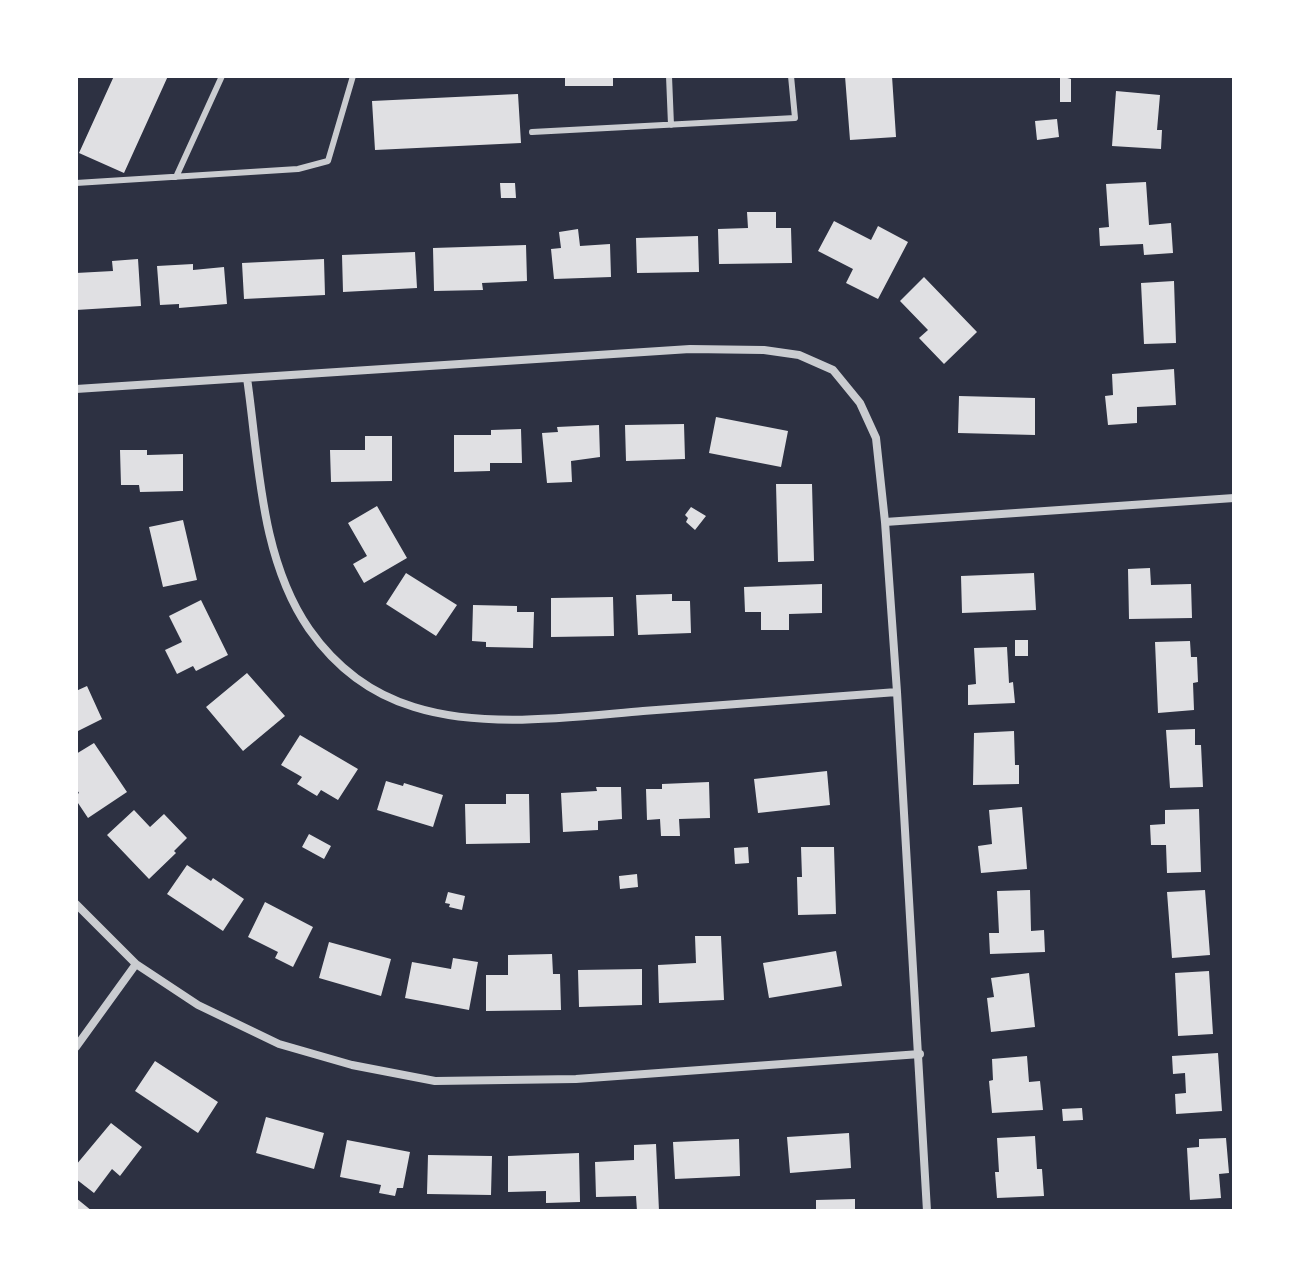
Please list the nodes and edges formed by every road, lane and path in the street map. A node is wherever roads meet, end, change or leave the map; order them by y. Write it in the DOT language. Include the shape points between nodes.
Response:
graph roads {
  1 [pos="222,76"];
  2 [pos="353,76"];
  3 [pos="669,76"];
  4 [pos="791,76"];
  5 [pos="671,125"];
  6 [pos="532,132"];
  7 [pos="176,177"];
  8 [pos="76,183"];
  9 [pos="247,378"];
  10 [pos="76,389"];
  11 [pos="1234,498"];
  12 [pos="885,522"];
  13 [pos="897,692"];
  14 [pos="76,904"];
  15 [pos="136,964"];
  16 [pos="76,1047"];
  17 [pos="920,1054"];
  18 [pos="927,1211"];
  1 -- 7 [label="lane"];
  2 -- 7 [label="lane" via="328,161 298,169"];
  3 -- 5 [label="lane"];
  4 -- 5 [label="lane" via="795,118"];
  5 -- 6 [label="lane"];
  7 -- 8 [label="lane"];
  9 -- 10 [label="street"];
  9 -- 12 [label="street" via="690,349 799,355 833,370 860,403 876,438"];
  9 -- 13 [label="street" via="267,522 283,577 309,628 341,666 371,689 414,707 470,718 562,717"];
  11 -- 12 [label="street"];
  12 -- 13 [label="street"];
  13 -- 17 [label="street"];
  14 -- 15 [label="street"];
  15 -- 16 [label="street"];
  15 -- 17 [label="street" via="198,1005 279,1044 435,1081 576,1079"];
  17 -- 18 [label="street"];
}
